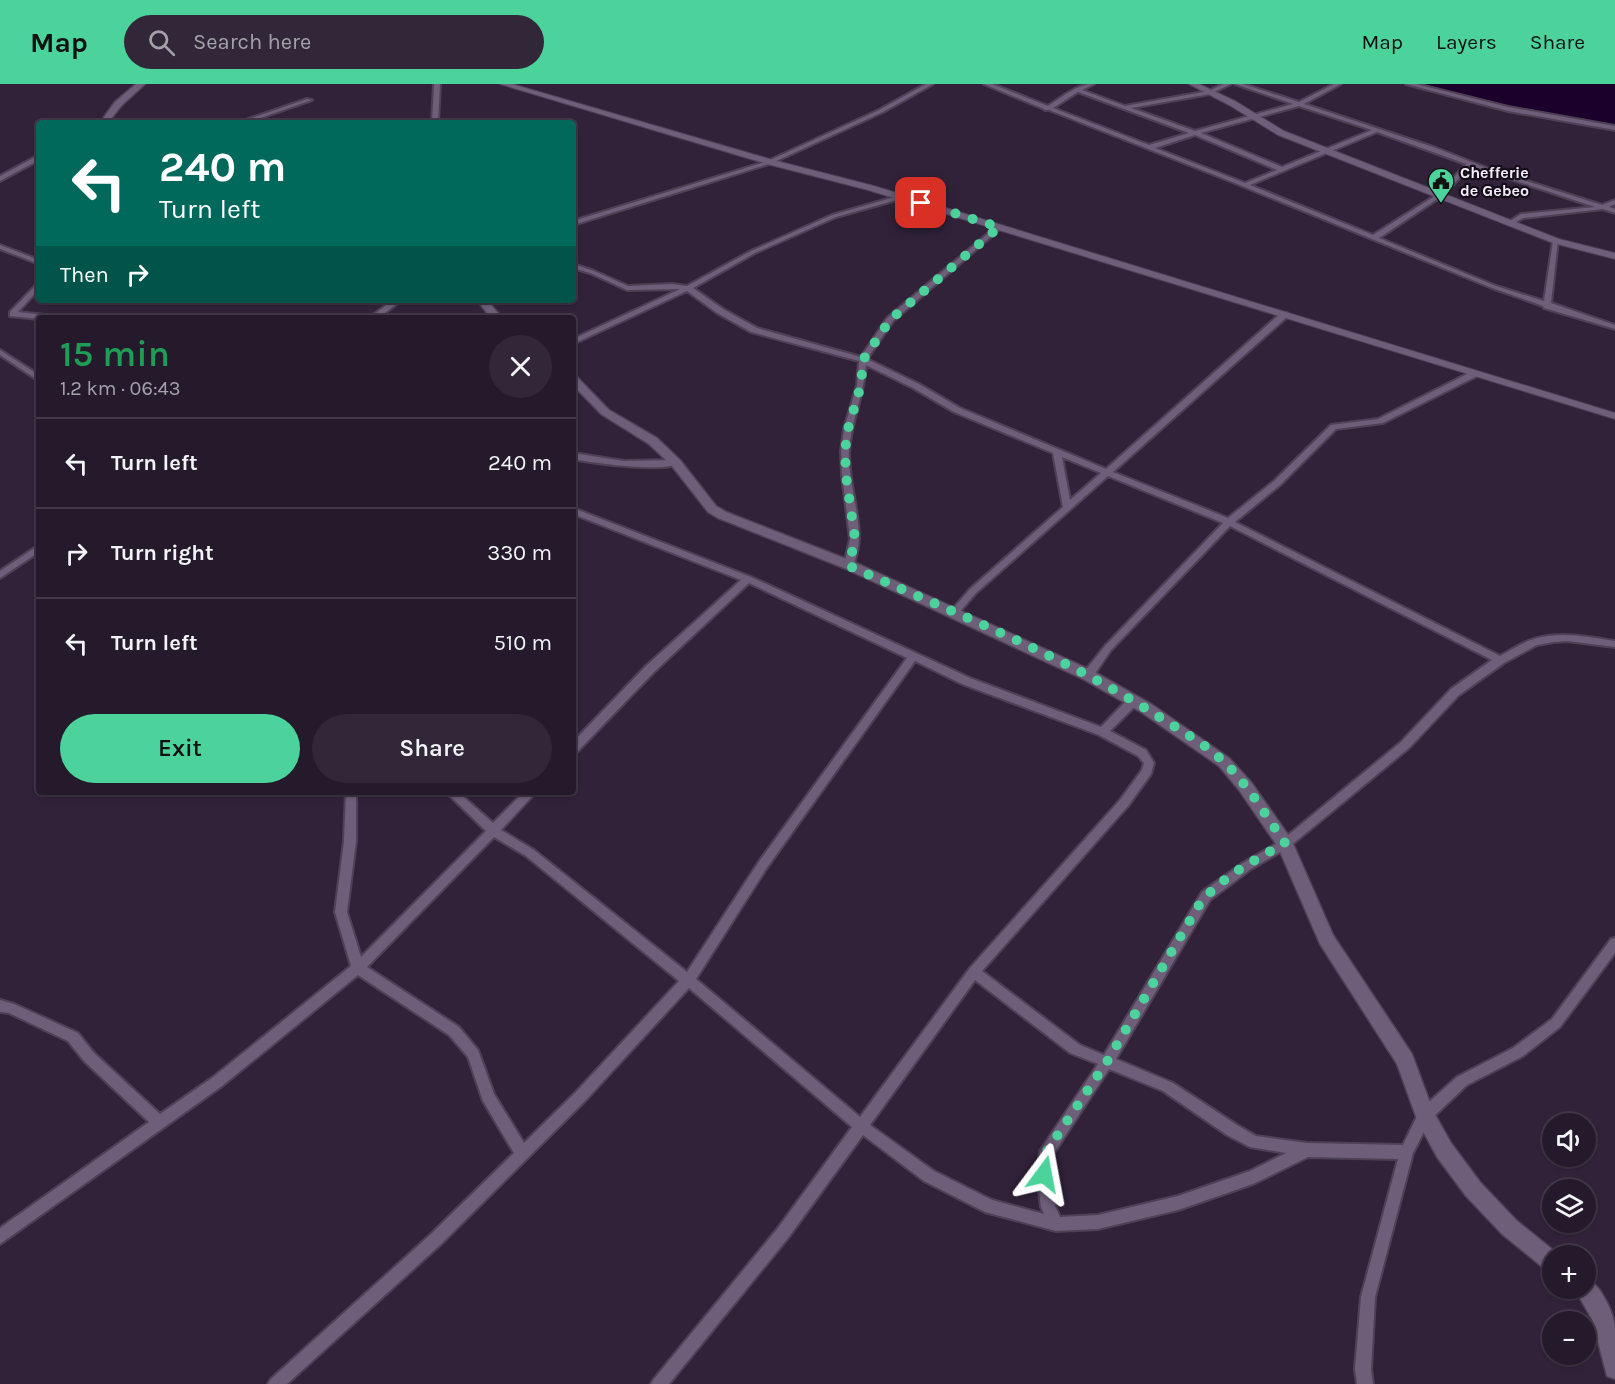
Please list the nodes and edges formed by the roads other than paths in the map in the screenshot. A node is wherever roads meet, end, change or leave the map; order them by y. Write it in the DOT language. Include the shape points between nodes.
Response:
graph roads {
  1 [pos="141,84"];
  2 [pos="437,84"];
  3 [pos="504,84"];
  4 [pos="930,84"];
  5 [pos="987,84"];
  6 [pos="1091,84"];
  7 [pos="1193,84"];
  8 [pos="1228,84"];
  9 [pos="1238,84"];
  10 [pos="1338,84"];
  11 [pos="1409,84"];
  12 [pos="1077,90"];
  13 [pos="1210,92"];
  14 [pos="309,100"];
  15 [pos="1300,104"];
  16 [pos="1125,108"];
  17 [pos="1047,109"];
  18 [pos="1254,117"];
  19 [pos="106,120"];
  20 [pos="249,120"];
  21 [pos="435,120"];
  22 [pos="1615,128"];
  23 [pos="1377,130"];
  24 [pos="1195,133"];
  25 [pos="1150,147"];
  26 [pos="1329,152"];
  27 [pos="36,159"];
  28 [pos="770,162"];
  29 [pos="1470,163"];
  30 [pos="1283,170"];
  31 [pos="0,179"];
  32 [pos="1245,185"];
  33 [pos="1440,195"];
  34 [pos="902,197"];
  35 [pos="1615,202"];
  36 [pos="1600,208"];
  37 [pos="1615,211"];
  38 [pos="576,223"];
  39 [pos="1511,223"];
  40 [pos="999,227"];
  41 [pos="1374,238"];
  42 [pos="1556,241"];
  43 [pos="0,247"];
  44 [pos="1615,256"];
  45 [pos="36,261"];
  46 [pos="576,267"];
  47 [pos="36,288"];
  48 [pos="688,288"];
  49 [pos="394,303"];
  50 [pos="484,303"];
  51 [pos="1547,306"];
  52 [pos="377,315"];
  53 [pos="494,315"];
  54 [pos="1284,315"];
  55 [pos="36,316"];
  56 [pos="1615,327"];
  57 [pos="576,341"];
  58 [pos="0,352"];
  59 [pos="863,360"];
  60 [pos="1473,374"];
  61 [pos="36,377"];
  62 [pos="576,382"];
  63 [pos="1615,416"];
  64 [pos="1058,452"];
  65 [pos="576,457"];
  66 [pos="676,463"];
  67 [pos="1107,472"];
  68 [pos="1067,507"];
  69 [pos="576,512"];
  70 [pos="1228,522"];
  71 [pos="36,550"];
  72 [pos="849,566"];
  73 [pos="0,575"];
  74 [pos="748,579"];
  75 [pos="954,613"];
  76 [pos="1615,644"];
  77 [pos="913,657"];
  78 [pos="1500,660"];
  79 [pos="1088,675"];
  80 [pos="1132,701"];
  81 [pos="1103,732"];
  82 [pos="576,746"];
  83 [pos="351,795"];
  84 [pos="454,795"];
  85 [pos="528,795"];
  86 [pos="494,831"];
  87 [pos="1285,843"];
  88 [pos="1615,943"];
  89 [pos="358,968"];
  90 [pos="974,972"];
  91 [pos="688,980"];
  92 [pos="0,1006"];
  93 [pos="1108,1060"];
  94 [pos="1425,1115"];
  95 [pos="160,1123"];
  96 [pos="861,1126"];
  97 [pos="1307,1150"];
  98 [pos="1407,1152"];
  99 [pos="522,1153"];
  100 [pos="1056,1224"];
  101 [pos="0,1237"];
  102 [pos="1542,1254"];
  103 [pos="1593,1299"];
  104 [pos="1615,1368"];
  105 [pos="276,1384"];
  106 [pos="659,1384"];
  107 [pos="1365,1384"];
  1 -- 19 [label="main road"];
  2 -- 21 [label="street"];
  3 -- 28 [label="street"];
  4 -- 28 [label="street"];
  5 -- 17 [label="street"];
  6 -- 12 [label="street"];
  7 -- 13 [label="street"];
  8 -- 13 [label="street"];
  9 -- 15 [label="street"];
  10 -- 15 [label="street"];
  11 -- 22 [label="street" via="1508,109"];
  12 -- 16 [label="street"];
  12 -- 17 [label="street"];
  13 -- 16 [label="street"];
  13 -- 18 [label="street"];
  14 -- 20 [label="street"];
  15 -- 18 [label="street"];
  15 -- 23 [label="street"];
  16 -- 24 [label="street"];
  17 -- 25 [label="street"];
  18 -- 24 [label="street"];
  18 -- 26 [label="street" via="1278,132"];
  23 -- 26 [label="street"];
  23 -- 29 [label="street"];
  24 -- 25 [label="street"];
  24 -- 30 [label="street"];
  25 -- 32 [label="street"];
  26 -- 30 [label="street"];
  26 -- 33 [label="street"];
  27 -- 31 [label="street"];
  28 -- 34 [label="street"];
  28 -- 38 [label="street"];
  29 -- 33 [label="street"];
  29 -- 36 [label="street"];
  30 -- 32 [label="street"];
  32 -- 41 [label="street"];
  33 -- 39 [label="street"];
  33 -- 41 [label="street"];
  34 -- 40 [label="street"];
  34 -- 48 [label="street" via="834,216 753,252"];
  35 -- 36 [label="street"];
  36 -- 37 [label="street"];
  36 -- 39 [label="street" via="1521,216"];
  39 -- 42 [label="street"];
  40 -- 54 [label="street"];
  40 -- 59 [label="street" via="890,320"];
  41 -- 51 [label="street"];
  42 -- 44 [label="street"];
  42 -- 51 [label="street"];
  43 -- 45 [label="street"];
  46 -- 48 [label="street" via="627,288"];
  47 -- 55 [label="street" via="12,314"];
  48 -- 57 [label="street"];
  48 -- 59 [label="street" via="754,330"];
  49 -- 52 [label="street"];
  50 -- 53 [label="main road"];
  51 -- 56 [label="street"];
  54 -- 60 [label="street"];
  54 -- 67 [label="street"];
  58 -- 61 [label="street"];
  59 -- 64 [label="street" via="957,410"];
  59 -- 72 [label="street" via="845,451 855,539"];
  60 -- 63 [label="street"];
  60 -- 70 [label="street" via="1380,421 1334,427 1277,483"];
  62 -- 66 [label="main road" via="605,412 653,441"];
  64 -- 67 [label="street"];
  64 -- 68 [label="street"];
  65 -- 66 [label="street" via="613,464"];
  66 -- 72 [label="main road" via="706,502 722,515"];
  67 -- 68 [label="street"];
  67 -- 70 [label="street"];
  68 -- 75 [label="street" via="972,591"];
  69 -- 74 [label="street"];
  70 -- 78 [label="street"];
  70 -- 79 [label="street" via="1108,648"];
  71 -- 73 [label="street"];
  72 -- 75 [label="main road"];
  74 -- 77 [label="street"];
  74 -- 82 [label="street" via="650,669"];
  75 -- 79 [label="main road"];
  76 -- 78 [label="street" via="1554,639 1534,642"];
  77 -- 81 [label="street"];
  77 -- 91 [label="street" via="762,866"];
  78 -- 87 [label="street" via="1455,692 1405,746"];
  79 -- 80 [label="main road"];
  80 -- 81 [label="street"];
  80 -- 87 [label="main road" via="1224,762"];
  81 -- 90 [label="street" via="1142,753 1149,763 1147,771"];
  83 -- 89 [label="street" via="341,912"];
  84 -- 86 [label="street"];
  85 -- 86 [label="street"];
  86 -- 89 [label="street"];
  86 -- 91 [label="street" via="530,853"];
  87 -- 93 [label="street" via="1206,896"];
  87 -- 94 [label="main road" via="1322,930 1405,1060"];
  88 -- 94 [label="street" via="1556,1023 1518,1052 1462,1081"];
  89 -- 95 [label="street" via="218,1082"];
  89 -- 99 [label="street" via="454,1031 473,1054 488,1097"];
  90 -- 93 [label="street" via="1055,1036 1075,1049"];
  90 -- 96 [label="street"];
  91 -- 96 [label="street"];
  91 -- 99 [label="street" via="580,1097"];
  92 -- 95 [label="street" via="74,1038"];
  93 -- 97 [label="street" via="1168,1087 1255,1142"];
  93 -- 100 [label="street" via="1047,1151 1044,1174 1048,1207"];
  94 -- 98 [label="street"];
  94 -- 102 [label="main road" via="1444,1150 1473,1189 1509,1227"];
  95 -- 101 [label="street"];
  96 -- 100 [label="street" via="929,1176 990,1207"];
  96 -- 106 [label="street" via="783,1233"];
  97 -- 98 [label="street"];
  97 -- 100 [label="street" via="1253,1178 1178,1203 1098,1222"];
  98 -- 107 [label="street" via="1368,1297"];
  99 -- 105 [label="street" via="435,1240"];
  103 -- 104 [label="main road" via="1608,1331"];
}
